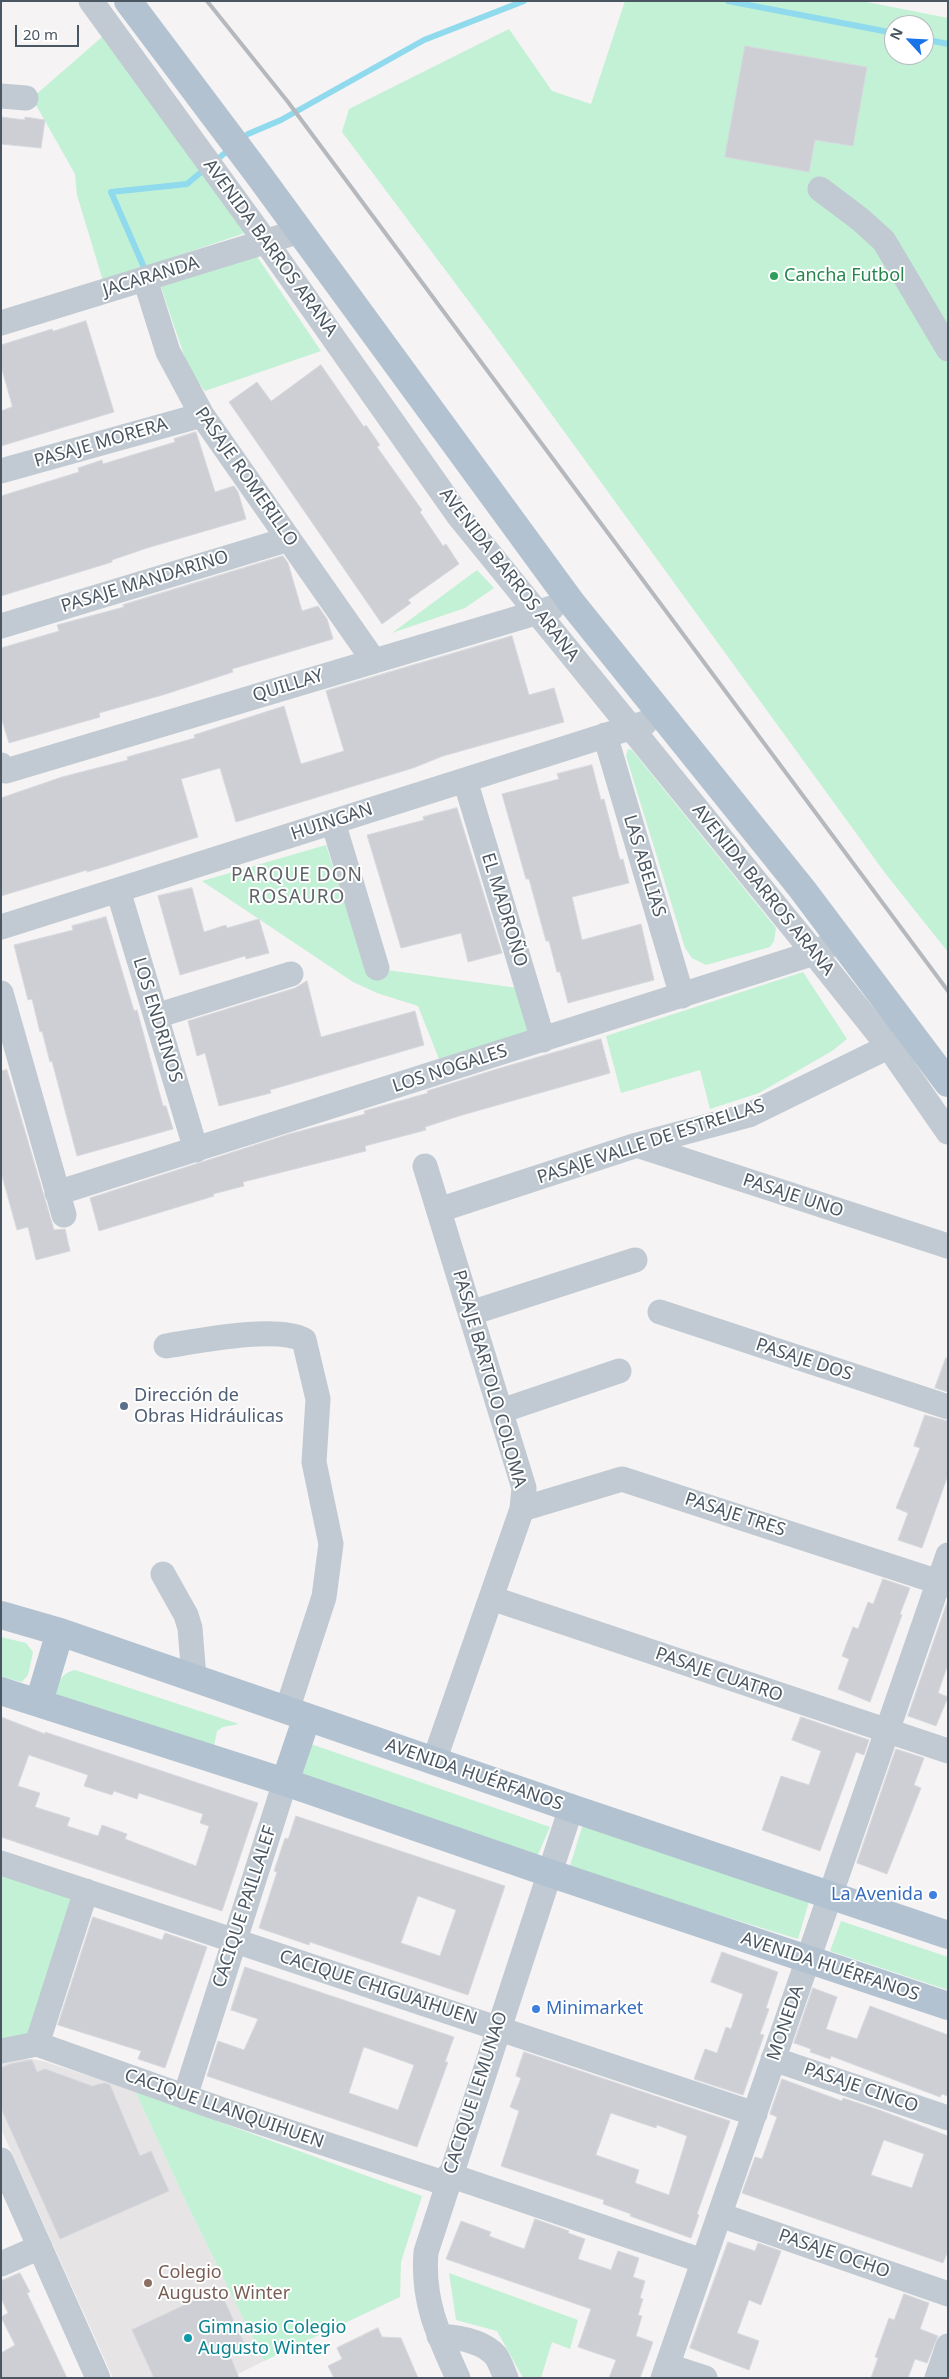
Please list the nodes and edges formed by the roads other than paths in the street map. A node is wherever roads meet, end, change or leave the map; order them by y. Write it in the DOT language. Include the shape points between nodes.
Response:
graph roads {
  1 [pos="91,1"];
  2 [pos="128,1"];
  3 [pos="1,96"];
  4 [pos="26,98"];
  5 [pos="820,188"];
  6 [pos="300,231"];
  7 [pos="266,242"];
  8 [pos="145,279"];
  9 [pos="1,322"];
  10 [pos="948,349"];
  11 [pos="202,415"];
  12 [pos="1,471"];
  13 [pos="289,539"];
  14 [pos="570,602"];
  15 [pos="537,612"];
  16 [pos="1,626"];
  17 [pos="374,660"];
  18 [pos="663,717"];
  19 [pos="632,727"];
  20 [pos="605,735"];
  21 [pos="4,768"];
  22 [pos="465,780"];
  23 [pos="333,822"];
  24 [pos="118,890"];
  25 [pos="1,927"];
  26 [pos="841,938"];
  27 [pos="814,953"];
  28 [pos="377,968"];
  29 [pos="291,974"];
  30 [pos="1,993"];
  31 [pos="682,996"];
  32 [pos="156,1016"];
  33 [pos="912,1034"];
  34 [pos="543,1040"];
  35 [pos="889,1047"];
  36 [pos="948,1083"];
  37 [pos="948,1132"];
  38 [pos="637,1145"];
  39 [pos="196,1150"];
  40 [pos="425,1166"];
  41 [pos="439,1210"];
  42 [pos="948,1246"];
  43 [pos="635,1260"];
  44 [pos="660,1312"];
  45 [pos="471,1313"];
  46 [pos="166,1346"];
  47 [pos="619,1371"];
  48 [pos="948,1407"];
  49 [pos="501,1411"];
  50 [pos="522,1509"];
  51 [pos="948,1555"];
  52 [pos="163,1574"];
  53 [pos="943,1584"];
  54 [pos="491,1598"];
  55 [pos="1,1615"];
  56 [pos="60,1632"];
  57 [pos="194,1678"];
  58 [pos="1,1691"];
  59 [pos="39,1702"];
  60 [pos="297,1714"];
  61 [pos="887,1731"];
  62 [pos="948,1751"];
  63 [pos="434,1761"];
  64 [pos="285,1782"];
  65 [pos="571,1808"];
  66 [pos="1,1863"];
  67 [pos="549,1873"];
  68 [pos="86,1891"];
  69 [pos="830,1894"];
  70 [pos="948,1935"];
  71 [pos="234,1940"];
  72 [pos="808,1959"];
  73 [pos="948,2006"];
  74 [pos="498,2027"];
  75 [pos="37,2044"];
  76 [pos="1,2051"];
  77 [pos="773,2059"];
  78 [pos="185,2097"];
  79 [pos="755,2114"];
  80 [pos="948,2118"];
  81 [pos="1,2160"];
  82 [pos="448,2179"];
  83 [pos="720,2215"];
  84 [pos="40,2248"];
  85 [pos="703,2262"];
  86 [pos="1,2264"];
  87 [pos="948,2294"];
  88 [pos="440,2336"];
  89 [pos="948,2346"];
  90 [pos="666,2372"];
  91 [pos="98,2378"];
  92 [pos="458,2378"];
  93 [pos="506,2378"];
  94 [pos="705,2378"];
  95 [pos="937,2378"];
  1 -- 7 [label="street, AVENIDA BARROS ARANA"];
  2 -- 6 [label="main road, AVENIDA BARROS ARANA"];
  3 -- 4 [label="street"];
  5 -- 10 [label="street" via="884,241"];
  6 -- 7 [label="street, JACARANDA"];
  6 -- 14 [label="main road, AVENIDA BARROS ARANA"];
  7 -- 8 [label="street, JACARANDA"];
  7 -- 15 [label="street, AVENIDA BARROS ARANA" via="458,515"];
  8 -- 9 [label="street, JACARANDA"];
  8 -- 11 [label="street, PASAJE ROMERILLO" via="168,352"];
  11 -- 12 [label="street, PASAJE MORERA"];
  11 -- 13 [label="street, PASAJE ROMERILLO"];
  13 -- 16 [label="street, PASAJE MANDARINO"];
  13 -- 17 [label="street, PASAJE ROMERILLO"];
  14 -- 15 [label="street, QUILLAY"];
  14 -- 18 [label="main road, AVENIDA BARROS ARANA"];
  15 -- 17 [label="street, QUILLAY"];
  15 -- 19 [label="street, AVENIDA BARROS ARANA"];
  17 -- 21 [label="street, QUILLAY"];
  18 -- 19 [label="street, HUINGAN"];
  18 -- 26 [label="main road, AVENIDA BARROS ARANA"];
  19 -- 20 [label="street, HUINGAN"];
  19 -- 27 [label="street, AVENIDA BARROS ARANA"];
  20 -- 22 [label="street, HUINGAN"];
  20 -- 31 [label="street, LAS ABELIAS"];
  22 -- 23 [label="street, HUINGAN"];
  22 -- 34 [label="street, EL MADROÑO"];
  23 -- 24 [label="street, HUINGAN"];
  23 -- 28 [label="street"];
  24 -- 25 [label="street, HUINGAN"];
  24 -- 32 [label="street, LOS ENDRINOS"];
  26 -- 27 [label="street, LOS NOGALES"];
  26 -- 33 [label="main road, AVENIDA BARROS ARANA"];
  27 -- 31 [label="street, LOS NOGALES"];
  27 -- 35 [label="street, AVENIDA BARROS ARANA"];
  29 -- 32 [label="street"];
  30 -- 39 [label="street, LOS NOGALES" via="61,1204"];
  31 -- 34 [label="street, LOS NOGALES"];
  32 -- 39 [label="street, LOS ENDRINOS"];
  33 -- 35 [label="street, PASAJE VALLE DE ESTRELLAS"];
  33 -- 36 [label="main road, AVENIDA BARROS ARANA"];
  34 -- 39 [label="street, LOS NOGALES"];
  35 -- 37 [label="street, AVENIDA BARROS ARANA"];
  35 -- 38 [label="street, PASAJE VALLE DE ESTRELLAS" via="749,1115"];
  38 -- 41 [label="street, PASAJE VALLE DE ESTRELLAS"];
  38 -- 42 [label="street, PASAJE UNO"];
  40 -- 41 [label="street, PASAJE BARTOLO COLOMA"];
  41 -- 45 [label="street, PASAJE BARTOLO COLOMA"];
  43 -- 45 [label="street"];
  44 -- 48 [label="street, PASAJE DOS"];
  45 -- 49 [label="street, PASAJE BARTOLO COLOMA"];
  46 -- 60 [label="street" via="239,1336 294,1335 304,1340 318,1399 314,1462 331,1544 324,1597"];
  47 -- 49 [label="street"];
  49 -- 50 [label="street, PASAJE BARTOLO COLOMA" via="524,1488"];
  50 -- 53 [label="street, PASAJE TRES" via="622,1479"];
  50 -- 54 [label="street, PASAJE BARTOLO COLOMA"];
  51 -- 53 [label="street, MONEDA"];
  52 -- 57 [label="street" via="188,1622"];
  53 -- 61 [label="street, MONEDA"];
  54 -- 61 [label="street, PASAJE CUATRO"];
  54 -- 63 [label="street, PASAJE BARTOLO COLOMA"];
  55 -- 56 [label="main road, AVENIDA HUÉRFANOS"];
  56 -- 57 [label="main road, AVENIDA HUÉRFANOS"];
  56 -- 59 [label="main road"];
  57 -- 60 [label="main road, AVENIDA HUÉRFANOS"];
  58 -- 59 [label="main road, AVENIDA HUÉRFANOS"];
  59 -- 64 [label="main road, AVENIDA HUÉRFANOS"];
  60 -- 63 [label="main road, AVENIDA HUÉRFANOS"];
  60 -- 64 [label="main road, CACIQUE PAILLALEF"];
  61 -- 62 [label="street, PASAJE CUATRO"];
  61 -- 69 [label="street, MONEDA"];
  63 -- 65 [label="main road, AVENIDA HUÉRFANOS"];
  64 -- 67 [label="main road, AVENIDA HUÉRFANOS"];
  64 -- 71 [label="street, CACIQUE PAILLALEF"];
  65 -- 67 [label="street, CACIQUE LEMUNAO"];
  65 -- 69 [label="main road, AVENIDA HUÉRFANOS"];
  66 -- 68 [label="street, CACIQUE CHIGUAIHUEN"];
  67 -- 72 [label="main road, AVENIDA HUÉRFANOS"];
  67 -- 74 [label="street, CACIQUE LEMUNAO"];
  68 -- 71 [label="street, CACIQUE CHIGUAIHUEN"];
  68 -- 75 [label="street"];
  69 -- 70 [label="main road, AVENIDA HUÉRFANOS"];
  69 -- 72 [label="street, MONEDA"];
  71 -- 74 [label="street, CACIQUE CHIGUAIHUEN"];
  71 -- 78 [label="street, CACIQUE PAILLALEF"];
  72 -- 73 [label="main road, AVENIDA HUÉRFANOS"];
  72 -- 77 [label="street, MONEDA"];
  74 -- 79 [label="street, CACIQUE CHIGUAIHUEN"];
  74 -- 82 [label="street, CACIQUE LEMUNAO"];
  75 -- 76 [label="street"];
  75 -- 78 [label="street, CACIQUE LLANQUIHUEN"];
  77 -- 79 [label="street, MONEDA"];
  77 -- 80 [label="street, PASAJE CINCO"];
  78 -- 82 [label="street, CACIQUE LLANQUIHUEN"];
  79 -- 83 [label="street, MONEDA"];
  81 -- 84 [label="street"];
  82 -- 85 [label="street, CACIQUE LLANQUIHUEN"];
  82 -- 88 [label="street, CACIQUE LEMUNAO" via="426,2252 424,2272 429,2310"];
  83 -- 85 [label="street, MONEDA"];
  83 -- 87 [label="street, PASAJE OCHO"];
  84 -- 86 [label="street"];
  84 -- 91 [label="street"];
  85 -- 90 [label="street, MONEDA"];
  88 -- 92 [label="street, CACIQUE LEMUNAO"];
  88 -- 93 [label="street" via="468,2340 481,2346 496,2356"];
  89 -- 95 [label="street"];
  90 -- 94 [label="street"];
}
